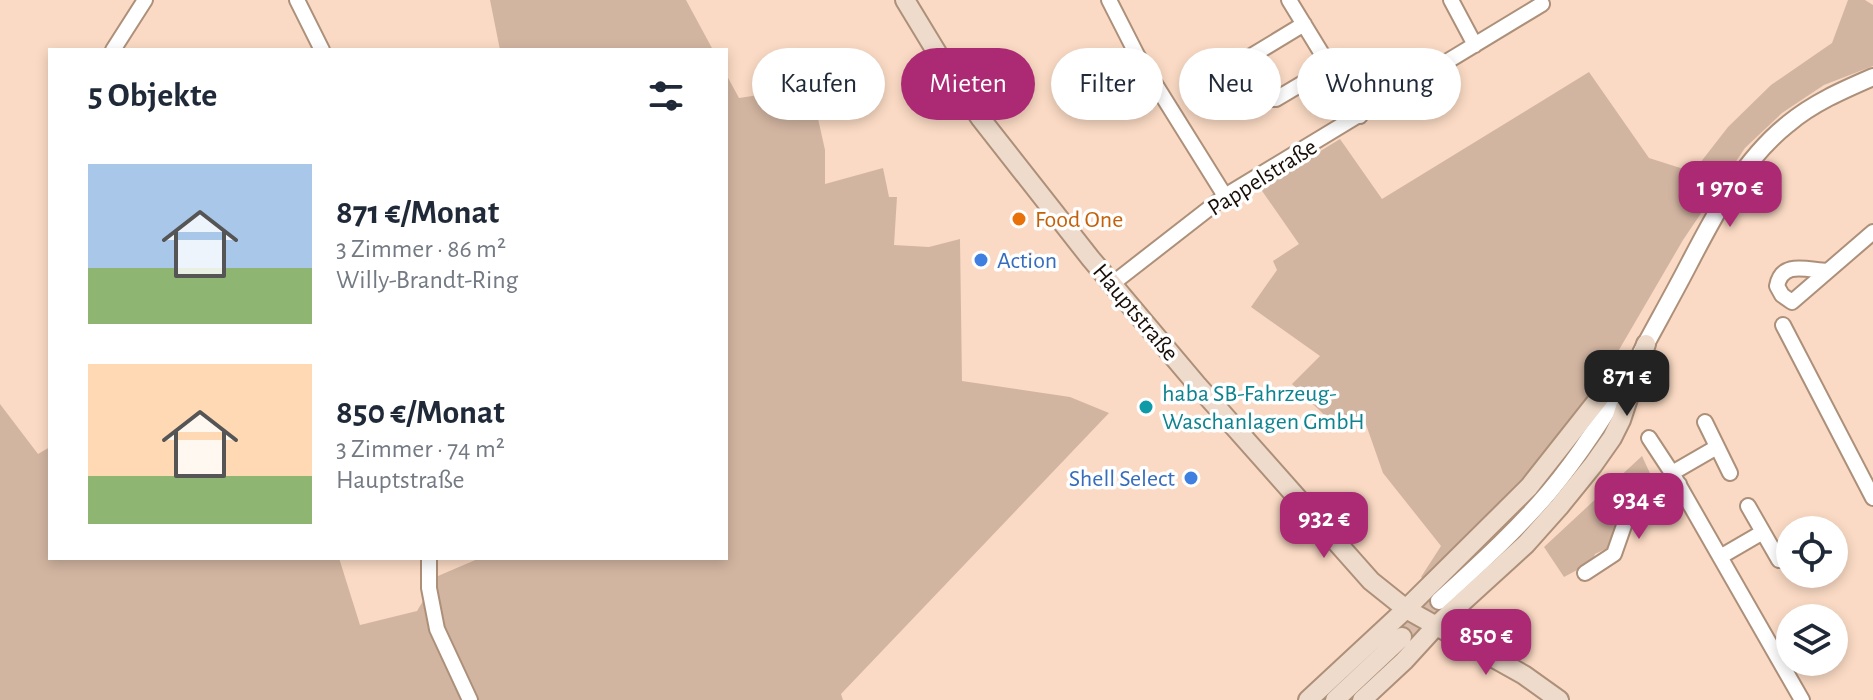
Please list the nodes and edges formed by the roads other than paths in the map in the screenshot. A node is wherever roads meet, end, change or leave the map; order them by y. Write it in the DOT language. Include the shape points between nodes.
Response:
graph roads {
  1 [pos="145,0"];
  2 [pos="297,0"];
  3 [pos="905,0"];
  4 [pos="1109,0"];
  5 [pos="1289,0"];
  6 [pos="1451,0"];
  7 [pos="1542,4"];
  8 [pos="1304,24"];
  9 [pos="1475,45"];
  10 [pos="114,48"];
  11 [pos="321,48"];
  12 [pos="1319,48"];
  13 [pos="1461,54"];
  14 [pos="1873,77"];
  15 [pos="1297,87"];
  16 [pos="1353,120"];
  17 [pos="1225,196"];
  18 [pos="1873,232"];
  19 [pos="1827,271"];
  20 [pos="1112,284"];
  21 [pos="1783,325"];
  22 [pos="1646,344"];
  23 [pos="1635,364"];
  24 [pos="1705,422"];
  25 [pos="1649,438"];
  26 [pos="1717,447"];
  27 [pos="1730,473"];
  28 [pos="1676,478"];
  29 [pos="1873,498"];
  30 [pos="1748,506"];
  31 [pos="1763,532"];
  32 [pos="1776,555"];
  33 [pos="1720,557"];
  34 [pos="429,560"];
  35 [pos="1585,573"];
  36 [pos="1439,601"];
  37 [pos="1406,609"];
  38 [pos="1436,626"];
  39 [pos="1402,637"];
  40 [pos="470,700"];
  41 [pos="1308,700"];
  42 [pos="1335,700"];
  43 [pos="1362,700"];
  44 [pos="1559,700"];
  45 [pos="1802,700"];
  1 -- 10 [label="street"];
  2 -- 11 [label="street"];
  3 -- 20 [label="main road, Hauptstraße" via="981,119"];
  4 -- 17 [label="street"];
  5 -- 8 [label="street"];
  6 -- 9 [label="street"];
  7 -- 9 [label="street, Pappelstraße"];
  8 -- 12 [label="street"];
  8 -- 15 [label="street" via="1243,61 1266,99"];
  9 -- 13 [label="street, Pappelstraße"];
  14 -- 22 [label="street" via="1806,111 1745,168"];
  16 -- 17 [label="street, Pappelstraße"];
  17 -- 20 [label="street, Pappelstraße"];
  18 -- 19 [label="street"];
  20 -- 37 [label="main road, Hauptstraße" via="1341,548"];
  21 -- 29 [label="street"];
  22 -- 23 [label="street"];
  22 -- 38 [label="main road" via="1621,420 1593,465 1526,544"];
  23 -- 36 [label="street" via="1598,427 1551,489"];
  23 -- 37 [label="main road" via="1604,392 1529,487"];
  24 -- 26 [label="street"];
  25 -- 28 [label="street"];
  26 -- 27 [label="street"];
  26 -- 28 [label="street"];
  28 -- 33 [label="street"];
  28 -- 35 [label="street" via="1627,517 1614,554"];
  30 -- 31 [label="street"];
  31 -- 32 [label="street"];
  31 -- 33 [label="street"];
  33 -- 45 [label="street"];
  34 -- 40 [label="street" via="437,629"];
  37 -- 38 [label="main road, Hauptstraße"];
  37 -- 41 [label="main road"];
  38 -- 43 [label="main road"];
  38 -- 44 [label="main road, Hauptstraße"];
  39 -- 42 [label="main road"];
}
